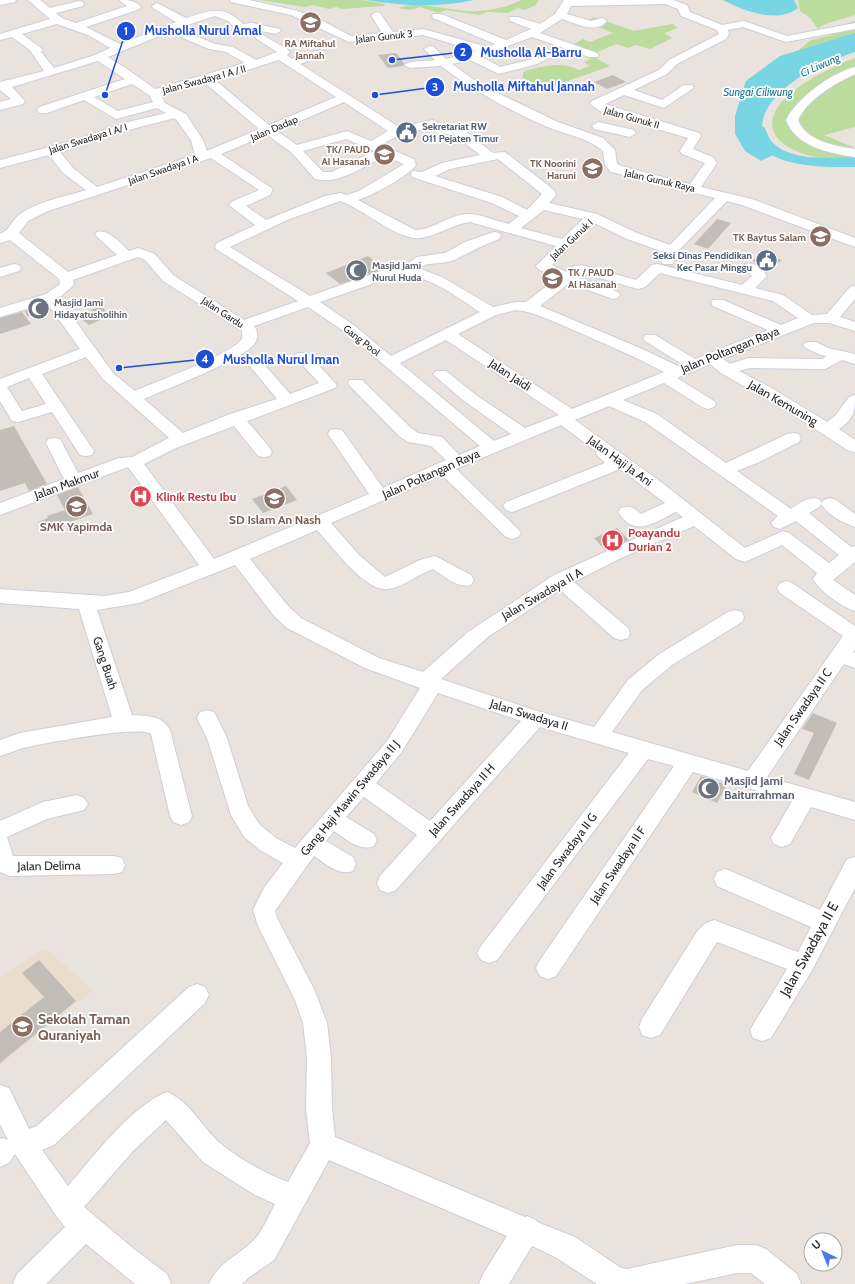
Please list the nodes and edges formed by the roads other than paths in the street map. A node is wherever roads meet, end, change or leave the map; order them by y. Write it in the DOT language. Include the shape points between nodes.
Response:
graph roads {
  1 [pos="11,0"];
  2 [pos="33,0"];
  3 [pos="124,0"];
  4 [pos="235,0"];
  5 [pos="650,0"];
  6 [pos="0,2"];
  7 [pos="568,2"];
  8 [pos="79,4"];
  9 [pos="157,6"];
  10 [pos="47,12"];
  11 [pos="376,15"];
  12 [pos="560,15"];
  13 [pos="437,16"];
  14 [pos="514,18"];
  15 [pos="308,19"];
  16 [pos="58,20"];
  17 [pos="602,21"];
  18 [pos="185,22"];
  19 [pos="800,24"];
  20 [pos="75,26"];
  21 [pos="855,26"];
  22 [pos="168,28"];
  23 [pos="721,28"];
  24 [pos="276,31"];
  25 [pos="535,31"];
  26 [pos="14,33"];
  27 [pos="816,34"];
  28 [pos="390,36"];
  29 [pos="0,37"];
  30 [pos="261,37"];
  31 [pos="505,44"];
  32 [pos="119,48"];
  33 [pos="229,48"];
  34 [pos="430,49"];
  35 [pos="486,50"];
  36 [pos="556,52"];
  37 [pos="320,53"];
  38 [pos="593,55"];
  39 [pos="280,56"];
  40 [pos="472,56"];
  41 [pos="99,57"];
  42 [pos="291,63"];
  43 [pos="445,64"];
  44 [pos="256,65"];
  45 [pos="410,66"];
  46 [pos="855,70"];
  47 [pos="51,72"];
  48 [pos="654,76"];
  49 [pos="207,79"];
  50 [pos="133,80"];
  51 [pos="2,86"];
  52 [pos="624,92"];
  53 [pos="152,93"];
  54 [pos="85,96"];
  55 [pos="345,98"];
  56 [pos="160,104"];
  57 [pos="0,106"];
  58 [pos="43,110"];
  59 [pos="177,114"];
  60 [pos="268,130"];
  61 [pos="397,131"];
  62 [pos="630,133"];
  63 [pos="599,141"];
  64 [pos="372,145"];
  65 [pos="295,149"];
  66 [pos="50,150"];
  67 [pos="384,151"];
  68 [pos="855,153"];
  69 [pos="207,154"];
  70 [pos="490,157"];
  71 [pos="0,164"];
  72 [pos="405,169"];
  73 [pos="423,176"];
  74 [pos="694,188"];
  75 [pos="96,192"];
  76 [pos="724,196"];
  77 [pos="347,199"];
  78 [pos="541,205"];
  79 [pos="528,215"];
  80 [pos="592,217"];
  81 [pos="263,224"];
  82 [pos="510,230"];
  83 [pos="102,235"];
  84 [pos="6,236"];
  85 [pos="494,236"];
  86 [pos="855,243"];
  87 [pos="565,244"];
  88 [pos="672,250"];
  89 [pos="126,255"];
  90 [pos="14,268"];
  91 [pos="750,268"];
  92 [pos="661,269"];
  93 [pos="411,272"];
  94 [pos="0,273"];
  95 [pos="572,274"];
  96 [pos="66,278"];
  97 [pos="744,290"];
  98 [pos="855,290"];
  99 [pos="613,295"];
  100 [pos="51,298"];
  101 [pos="36,302"];
  102 [pos="310,302"];
  103 [pos="718,303"];
  104 [pos="529,307"];
  105 [pos="0,310"];
  106 [pos="491,312"];
  107 [pos="0,313"];
  108 [pos="808,319"];
  109 [pos="831,319"];
  110 [pos="243,325"];
  111 [pos="855,327"];
  112 [pos="781,330"];
  113 [pos="449,335"];
  114 [pos="650,338"];
  115 [pos="811,345"];
  116 [pos="89,351"];
  117 [pos="302,356"];
  118 [pos="838,356"];
  119 [pos="711,358"];
  120 [pos="855,359"];
  121 [pos="390,362"];
  122 [pos="257,365"];
  123 [pos="694,365"];
  124 [pos="726,370"];
  125 [pos="32,371"];
  126 [pos="441,374"];
  127 [pos="671,375"];
  128 [pos="356,383"];
  129 [pos="0,384"];
  130 [pos="0,388"];
  131 [pos="134,398"];
  132 [pos="610,400"];
  133 [pos="287,401"];
  134 [pos="708,404"];
  135 [pos="854,404"];
  136 [pos="56,406"];
  137 [pos="504,407"];
  138 [pos="236,418"];
  139 [pos="564,419"];
  140 [pos="828,429"];
  141 [pos="529,433"];
  142 [pos="336,434"];
  143 [pos="793,438"];
  144 [pos="178,439"];
  145 [pos="54,443"];
  146 [pos="855,446"];
  147 [pos="492,448"];
  148 [pos="86,451"];
  149 [pos="264,452"];
  150 [pos="135,462"];
  151 [pos="451,465"];
  152 [pos="725,469"];
  153 [pos="74,481"];
  154 [pos="381,496"];
  155 [pos="677,504"];
  156 [pos="512,506"];
  157 [pos="0,509"];
  158 [pos="627,512"];
  159 [pos="794,515"];
  160 [pos="700,519"];
  161 [pos="855,521"];
  162 [pos="321,523"];
  163 [pos="512,533"];
  164 [pos="850,552"];
  165 [pos="238,557"];
  166 [pos="211,568"];
  167 [pos="828,572"];
  168 [pos="465,580"];
  169 [pos="560,580"];
  170 [pos="786,588"];
  171 [pos="1,591"];
  172 [pos="86,603"];
  173 [pos="855,604"];
  174 [pos="735,617"];
  175 [pos="621,633"];
  176 [pos="855,635"];
  177 [pos="848,657"];
  178 [pos="429,683"];
  179 [pos="207,718"];
  180 [pos="536,718"];
  181 [pos="124,723"];
  182 [pos="599,735"];
  183 [pos="0,748"];
  184 [pos="644,749"];
  185 [pos="688,762"];
  186 [pos="753,780"];
  187 [pos="363,785"];
  188 [pos="806,796"];
  189 [pos="76,804"];
  190 [pos="855,811"];
  191 [pos="181,816"];
  192 [pos="332,819"];
  193 [pos="0,831"];
  194 [pos="432,834"];
  195 [pos="782,838"];
  196 [pos="366,840"];
  197 [pos="311,843"];
  198 [pos="0,844"];
  199 [pos="298,861"];
  200 [pos="345,864"];
  201 [pos="114,865"];
  202 [pos="855,866"];
  203 [pos="725,879"];
  204 [pos="388,883"];
  205 [pos="849,890"];
  206 [pos="825,922"];
  207 [pos="489,953"];
  208 [pos="803,965"];
  209 [pos="548,968"];
  210 [pos="196,995"];
  211 [pos="650,1028"];
  212 [pos="762,1030"];
  213 [pos="0,1097"];
  214 [pos="323,1145"];
  215 [pos="10,1150"];
  216 [pos="294,1198"];
  217 [pos="66,1208"];
  218 [pos="86,1225"];
  219 [pos="526,1229"];
  220 [pos="27,1284"];
  221 [pos="157,1284"];
  222 [pos="223,1284"];
  223 [pos="493,1284"];
  224 [pos="787,1284"];
  1 -- 6 [label="street"];
  2 -- 10 [label="street"];
  3 -- 20 [label="street" via="136,7"];
  4 -- 15 [label="street, Jalan Gunuk 3" via="288,11"];
  5 -- 7 [label="street"];
  5 -- 23 [label="street" via="679,5 683,7 685,14"];
  7 -- 12 [label="street"];
  8 -- 10 [label="street"];
  9 -- 18 [label="street"];
  10 -- 16 [label="street"];
  11 -- 28 [label="street"];
  12 -- 17 [label="street" via="591,25"];
  12 -- 25 [label="street"];
  13 -- 31 [label="street"];
  14 -- 25 [label="street"];
  15 -- 24 [label="street"];
  15 -- 28 [label="street, Jalan Gunuk 3" via="349,39"];
  16 -- 20 [label="street"];
  16 -- 26 [label="street"];
  18 -- 22 [label="street"];
  18 -- 24 [label="street" via="218,12 232,19 240,27 252,26"];
  19 -- 27 [label="street"];
  20 -- 32 [label="street" via="87,35"];
  21 -- 27 [label="street"];
  22 -- 32 [label="street"];
  22 -- 33 [label="street, Jalan Swadaya I A / II" via="213,47"];
  23 -- 27 [label="street" via="744,24 786,40"];
  23 -- 48 [label="street, Jalan Gunuk II" via="724,34 722,37 673,62 663,72"];
  24 -- 30 [label="street"];
  25 -- 31 [label="street"];
  25 -- 38 [label="street"];
  26 -- 29 [label="street"];
  26 -- 47 [label="street" via="37,50 36,53"];
  28 -- 35 [label="street, Jalan Gunuk 3" via="426,32"];
  30 -- 33 [label="street"];
  30 -- 39 [label="street" via="283,50"];
  31 -- 35 [label="street"];
  32 -- 41 [label="street"];
  33 -- 44 [label="street, Jalan Swadaya I A / II"];
  34 -- 43 [label="street"];
  35 -- 40 [label="street"];
  36 -- 40 [label="street" via="533,62 499,71"];
  37 -- 42 [label="street"];
  39 -- 42 [label="street"];
  39 -- 44 [label="street"];
  40 -- 43 [label="street"];
  41 -- 47 [label="street"];
  41 -- 50 [label="street, Jalan Swadaya I A" via="123,70"];
  42 -- 55 [label="street"];
  43 -- 45 [label="street"];
  43 -- 63 [label="street" via="489,94 554,125"];
  44 -- 49 [label="street, Jalan Swadaya I A / II"];
  46 -- 68 [label="street" via="799,108 792,120 798,132 814,142 836,150"];
  47 -- 51 [label="street"];
  48 -- 52 [label="street, Jalan Gunuk II"];
  48 -- 52 [label="street" via="680,85 664,104"];
  49 -- 53 [label="street, Jalan Swadaya I A / II"];
  49 -- 60 [label="street"];
  50 -- 53 [label="street, Jalan Swadaya I A"];
  50 -- 54 [label="street"];
  51 -- 57 [label="street" via="20,101"];
  52 -- 74 [label="street, Jalan Gunuk II" via="596,105 695,136 686,152 711,163"];
  53 -- 56 [label="street, Jalan Swadaya I A"];
  54 -- 56 [label="street" via="116,115"];
  54 -- 58 [label="street"];
  55 -- 60 [label="street, Jalan Dadap"];
  55 -- 61 [label="street"];
  56 -- 59 [label="street, Jalan Swadaya I A"];
  59 -- 66 [label="street, Jalan Swadaya I A/ I"];
  59 -- 69 [label="street, Jalan Swadaya I A" via="182,117"];
  60 -- 65 [label="street"];
  60 -- 69 [label="street, Jalan Dadap"];
  61 -- 64 [label="street"];
  61 -- 70 [label="street" via="433,124 442,131 457,130"];
  62 -- 63 [label="street" via="604,128"];
  63 -- 74 [label="street, Jalan Gunuk Raya" via="609,150 611,165 616,169"];
  64 -- 65 [label="street" via="345,134"];
  64 -- 67 [label="street"];
  65 -- 67 [label="street" via="323,177 334,176"];
  66 -- 71 [label="street, Jalan Swadaya I A/ I"];
  66 -- 75 [label="street" via="68,170"];
  67 -- 72 [label="street" via="410,162"];
  69 -- 75 [label="street, Jalan Swadaya I A"];
  69 -- 81 [label="street" via="266,189 265,192 236,205"];
  70 -- 73 [label="street" via="446,166"];
  70 -- 78 [label="street" via="503,156 546,190 549,195"];
  72 -- 73 [label="street"];
  72 -- 77 [label="street" via="364,194"];
  73 -- 79 [label="street" via="497,200"];
  74 -- 76 [label="street, Jalan Gunuk Raya"];
  75 -- 84 [label="street, Jalan Swadaya I A" via="31,213"];
  76 -- 86 [label="street, Jalan Gunuk Raya" via="761,207"];
  76 -- 88 [label="street"];
  77 -- 81 [label="street" via="330,199"];
  77 -- 82 [label="street" via="412,234 420,234 465,218"];
  78 -- 79 [label="street"];
  78 -- 80 [label="street"];
  79 -- 82 [label="street"];
  80 -- 87 [label="street, Jalan Gunuk I"];
  80 -- 88 [label="street, Jalan Gunuk I" via="632,236"];
  81 -- 102 [label="street, Gang Pool" via="222,247"];
  82 -- 87 [label="street"];
  83 -- 89 [label="street"];
  84 -- 96 [label="street"];
  85 -- 93 [label="street" via="448,257 422,260 409,268"];
  87 -- 95 [label="street, Jalan Gunuk I" via="543,266"];
  88 -- 92 [label="street"];
  89 -- 96 [label="street"];
  89 -- 110 [label="street, Jalan Gardu" via="142,253 168,278"];
  90 -- 94 [label="street"];
  91 -- 97 [label="street" via="760,276"];
  92 -- 95 [label="street, Jalan Gunuk I" via="638,285 582,269"];
  92 -- 97 [label="street"];
  93 -- 102 [label="street" via="386,274"];
  93 -- 106 [label="street" via="441,282"];
  95 -- 99 [label="street"];
  95 -- 104 [label="street"];
  96 -- 100 [label="street" via="67,285"];
  97 -- 108 [label="street" via="783,301"];
  98 -- 109 [label="street"];
  100 -- 101 [label="street"];
  100 -- 116 [label="street"];
  101 -- 105 [label="street" via="30,300"];
  101 -- 107 [label="street"];
  102 -- 110 [label="street"];
  102 -- 121 [label="street, Gang Pool"];
  103 -- 112 [label="street"];
  104 -- 106 [label="street" via="510,307"];
  104 -- 127 [label="street" via="636,351"];
  106 -- 113 [label="street"];
  108 -- 109 [label="street, Jalan Poltangan Raya"];
  108 -- 112 [label="street, Jalan Poltangan Raya"];
  109 -- 111 [label="street, Jalan Poltangan Raya"];
  110 -- 131 [label="street, Jalan Gardu" via="249,329 250,336 241,349 218,362"];
  112 -- 119 [label="street, Jalan Poltangan Raya"];
  113 -- 121 [label="street"];
  113 -- 139 [label="street, Jalan Jaidi"];
  114 -- 123 [label="street"];
  115 -- 118 [label="street"];
  116 -- 125 [label="street"];
  116 -- 131 [label="street" via="108,376"];
  117 -- 133 [label="street, Jalan Makmur" via="329,385"];
  118 -- 120 [label="street"];
  118 -- 124 [label="street" via="825,364 748,363"];
  119 -- 123 [label="street, Jalan Poltangan Raya"];
  119 -- 124 [label="street, Jalan Kemuning"];
  121 -- 147 [label="street, Gang Pool"];
  122 -- 133 [label="street"];
  123 -- 127 [label="street, Jalan Poltangan Raya"];
  124 -- 140 [label="street, Jalan Kemuning"];
  125 -- 129 [label="street"];
  125 -- 136 [label="street"];
  126 -- 141 [label="street" via="470,398"];
  127 -- 132 [label="street, Jalan Poltangan Raya"];
  127 -- 134 [label="street"];
  128 -- 151 [label="street" via="405,432 414,438 436,441"];
  130 -- 136 [label="street" via="18,418"];
  131 -- 144 [label="street" via="176,434"];
  132 -- 139 [label="street, Jalan Poltangan Raya"];
  132 -- 152 [label="street" via="651,418"];
  133 -- 138 [label="street, Jalan Makmur"];
  135 -- 140 [label="street" via="841,420"];
  136 -- 148 [label="street"];
  137 -- 141 [label="street"];
  138 -- 144 [label="street, Jalan Makmur"];
  138 -- 149 [label="street"];
  139 -- 141 [label="street, Jalan Poltangan Raya"];
  139 -- 155 [label="street, Jalan Haji Ja Ani"];
  139 -- 156 [label="street" via="614,461 615,466"];
  140 -- 146 [label="street, Jalan Kemuning"];
  141 -- 147 [label="street, Jalan Poltangan Raya"];
  142 -- 154 [label="street" via="368,483"];
  143 -- 152 [label="street"];
  144 -- 150 [label="street, Jalan Makmur"];
  145 -- 153 [label="street"];
  147 -- 151 [label="street, Jalan Poltangan Raya"];
  150 -- 153 [label="street, Jalan Makmur" via="125,462"];
  150 -- 166 [label="street" via="136,467"];
  151 -- 154 [label="street, Jalan Poltangan Raya"];
  151 -- 163 [label="street"];
  152 -- 159 [label="street"];
  153 -- 157 [label="street, Jalan Makmur"];
  154 -- 162 [label="street, Jalan Poltangan Raya"];
  155 -- 158 [label="street" via="639,522"];
  155 -- 160 [label="street, Jalan Haji Ja Ani"];
  159 -- 160 [label="street" via="743,547"];
  159 -- 161 [label="street" via="821,503"];
  159 -- 164 [label="street"];
  160 -- 167 [label="street, Jalan Haji Ja Ani" via="746,556 785,537"];
  160 -- 169 [label="street, Jalan Swadaya II A"];
  162 -- 165 [label="street, Jalan Poltangan Raya"];
  162 -- 168 [label="street" via="353,559 379,582 388,583 435,562"];
  164 -- 167 [label="street"];
  165 -- 166 [label="street, Jalan Poltangan Raya"];
  165 -- 178 [label="street, Jalan Swadaya II" via="282,612 294,623 372,662"];
  166 -- 172 [label="street, Jalan Poltangan Raya" via="132,598"];
  167 -- 173 [label="street" via="822,581"];
  169 -- 175 [label="street"];
  169 -- 178 [label="street, Jalan Swadaya II A" via="459,649"];
  170 -- 176 [label="street"];
  171 -- 172 [label="street, Jalan Poltangan Raya"];
  172 -- 181 [label="street, Gang Buah"];
  174 -- 182 [label="street" via="665,660 635,685"];
  176 -- 177 [label="street, Jalan Swadaya II C"];
  177 -- 186 [label="street, Jalan Swadaya II C"];
  178 -- 180 [label="street, Jalan Swadaya II"];
  178 -- 187 [label="street, Gang Haji Mawin Swadaya II J" via="394,747"];
  179 -- 199 [label="street" via="217,738 238,809 252,831 268,844"];
  180 -- 182 [label="street, Jalan Swadaya II"];
  180 -- 194 [label="street, Jalan Swadaya II H"];
  181 -- 183 [label="street" via="20,741"];
  181 -- 191 [label="street" via="152,724 160,730"];
  182 -- 184 [label="street, Jalan Swadaya II"];
  184 -- 185 [label="street, Jalan Swadaya II"];
  184 -- 207 [label="street, Jalan Swadaya II G"];
  185 -- 186 [label="street, Jalan Swadaya II"];
  185 -- 209 [label="street, Jalan Swadaya II F"];
  186 -- 188 [label="street, Jalan Swadaya II"];
  187 -- 192 [label="street, Gang Haji Mawin Swadaya II J"];
  187 -- 194 [label="street"];
  188 -- 190 [label="street, Jalan Swadaya II"];
  188 -- 195 [label="street"];
  189 -- 193 [label="street" via="43,811"];
  192 -- 196 [label="street"];
  192 -- 197 [label="street, Gang Haji Mawin Swadaya II J"];
  194 -- 204 [label="street, Jalan Swadaya II H"];
  197 -- 199 [label="street, Gang Haji Mawin Swadaya II J"];
  197 -- 200 [label="street"];
  198 -- 201 [label="street, Jalan Delima" via="3,861 10,867"];
  199 -- 214 [label="street, Gang Haji Mawin Swadaya II J" via="264,910 266,919 306,997 315,1023"];
  202 -- 205 [label="street, Jalan Swadaya II E"];
  203 -- 206 [label="street"];
  205 -- 206 [label="street, Jalan Swadaya II E"];
  206 -- 208 [label="street, Jalan Swadaya II E"];
  208 -- 211 [label="street" via="714,930 706,938"];
  208 -- 212 [label="street, Jalan Swadaya II E"];
  210 -- 215 [label="street" via="45,1136"];
  213 -- 215 [label="street"];
  214 -- 216 [label="street"];
  214 -- 219 [label="street"];
  215 -- 217 [label="street"];
  216 -- 217 [label="street" via="264,1186 212,1153 167,1104 124,1142"];
  216 -- 222 [label="street" via="264,1250 238,1268"];
  217 -- 218 [label="street"];
  218 -- 220 [label="street"];
  218 -- 221 [label="street"];
  219 -- 223 [label="street"];
  219 -- 224 [label="street" via="565,1246 615,1280 627,1282 737,1258 756,1259"];
}
